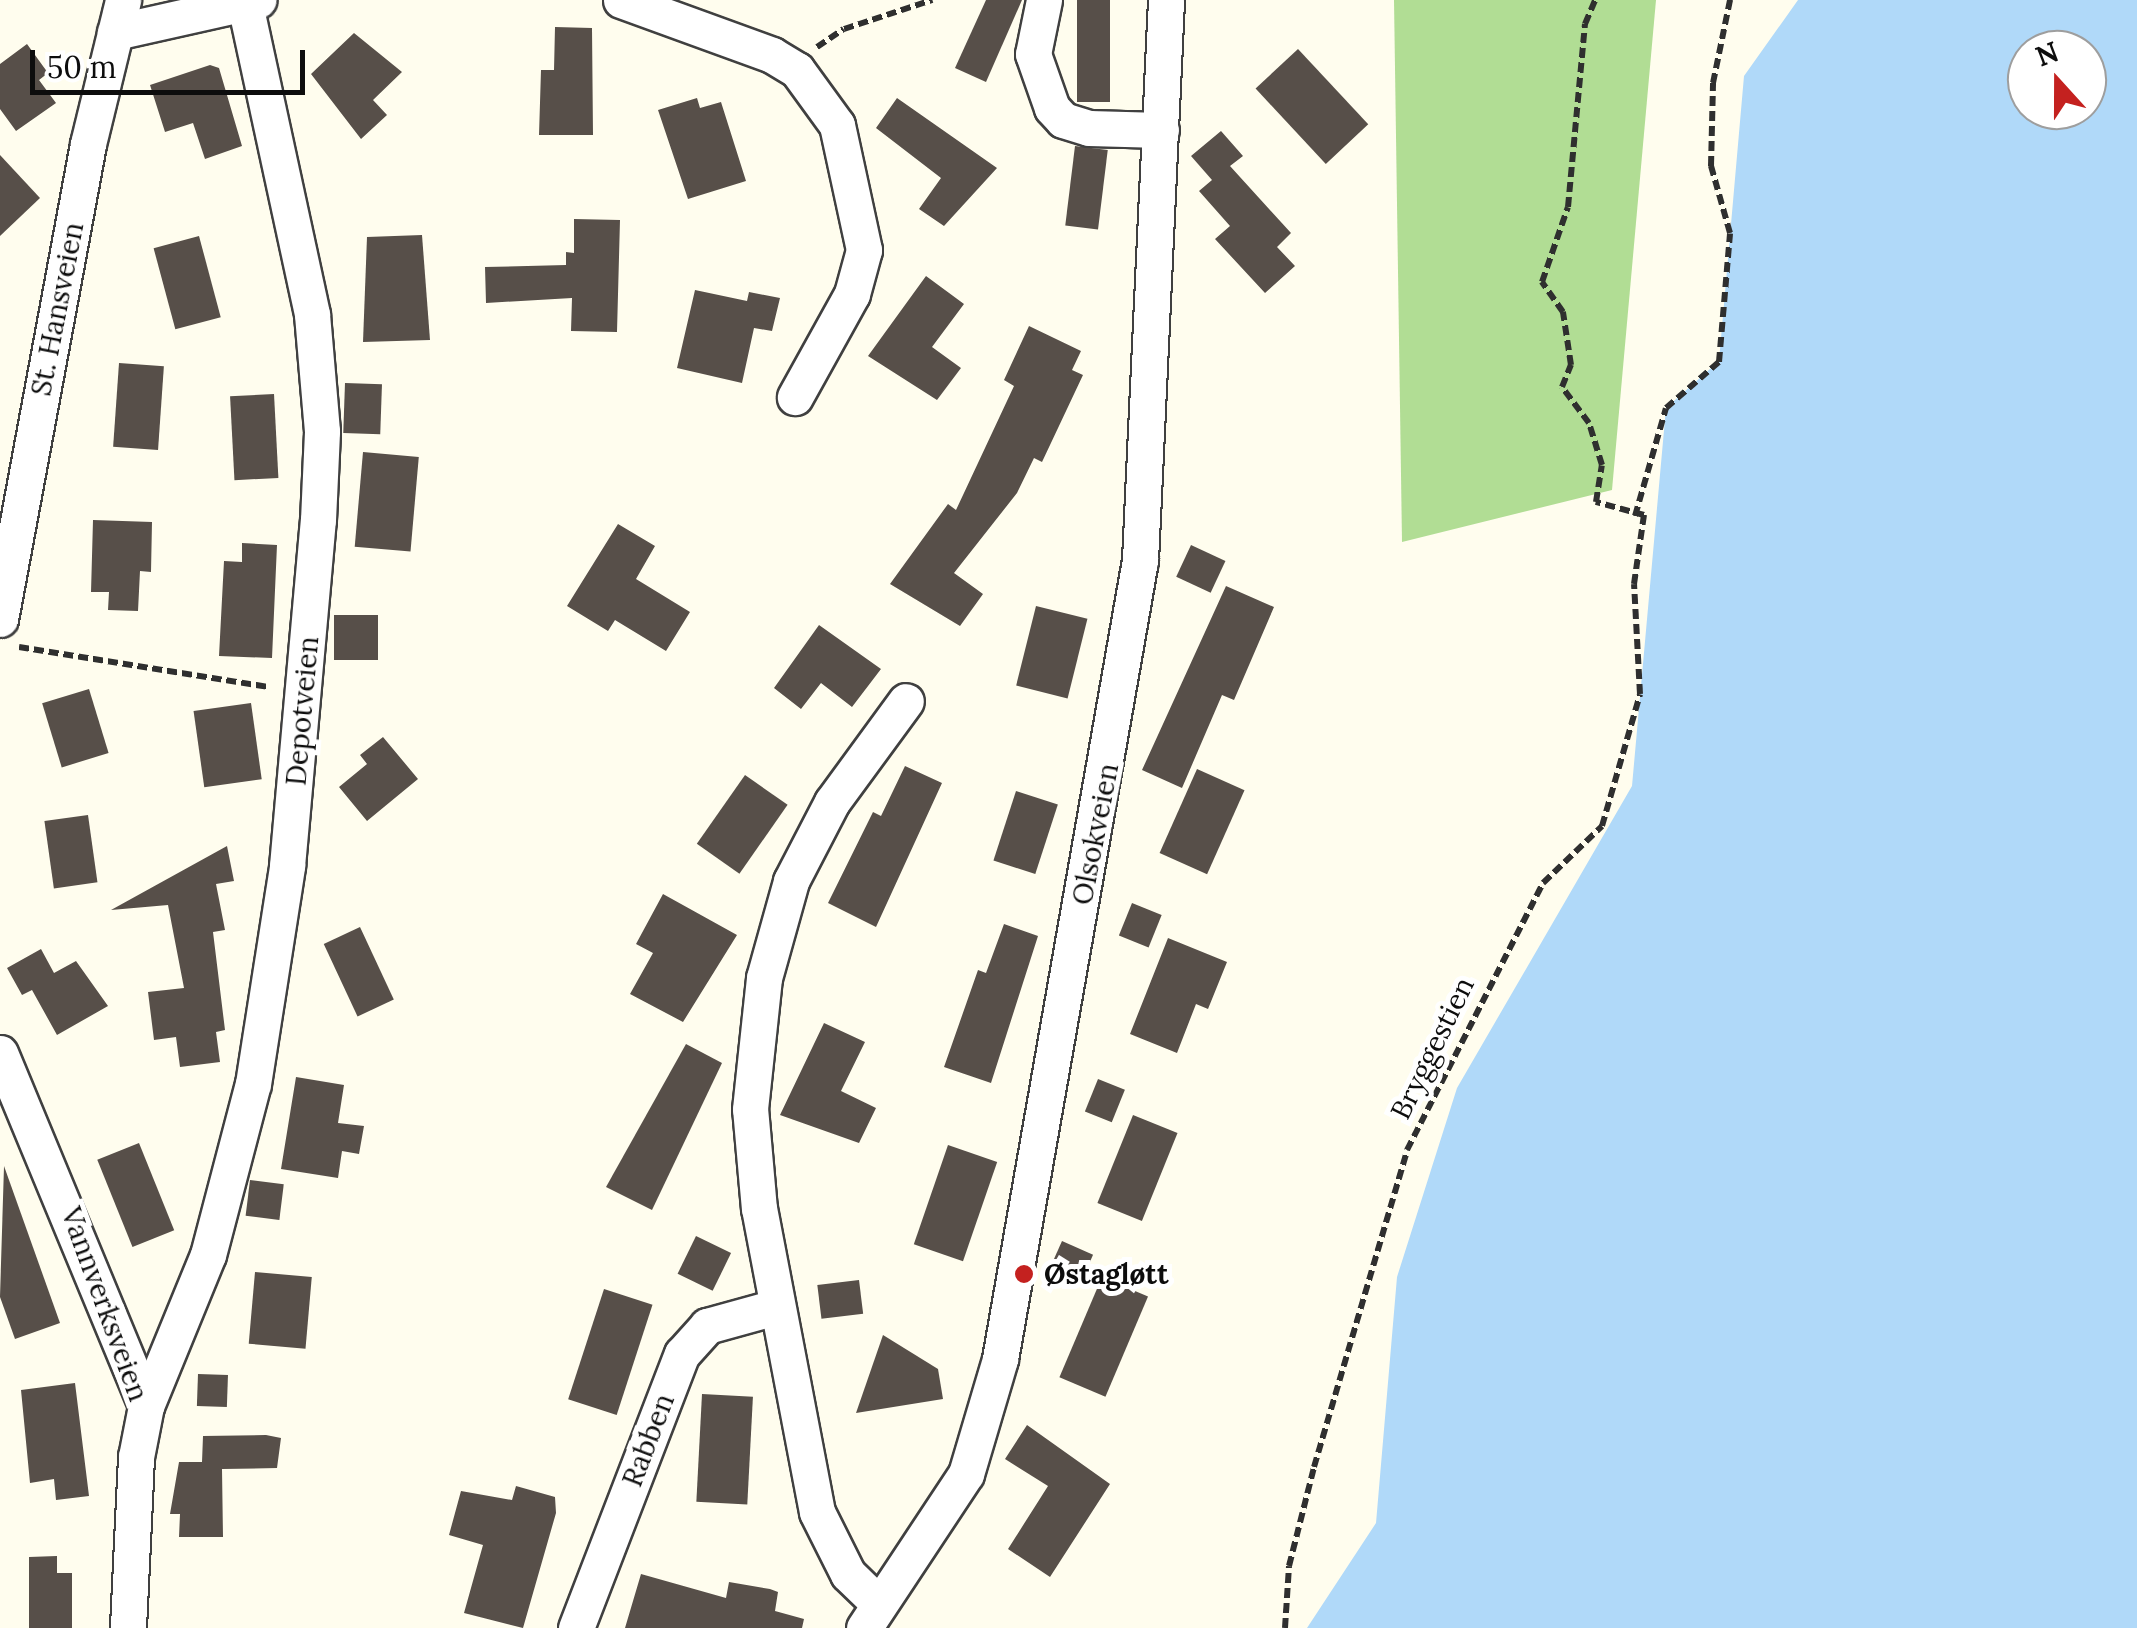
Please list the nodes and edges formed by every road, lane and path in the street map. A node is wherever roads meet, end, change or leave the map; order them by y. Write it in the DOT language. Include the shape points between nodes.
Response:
graph roads {
  1 [pos="621,0"];
  2 [pos="932,0"];
  3 [pos="1044,0"];
  4 [pos="1166,0"];
  5 [pos="1595,0"];
  6 [pos="1730,0"];
  7 [pos="252,2"];
  8 [pos="119,16"];
  9 [pos="796,70"];
  10 [pos="1161,130"];
  11 [pos="795,397"];
  12 [pos="1635,516"];
  13 [pos="0,619"];
  14 [pos="0,644"];
  15 [pos="304,693"];
  16 [pos="906,701"];
  17 [pos="0,1053"];
  18 [pos="776,1307"];
  19 [pos="146,1406"];
  20 [pos="871,1616"];
  21 [pos="128,1628"];
  22 [pos="576,1628"];
  23 [pos="1284,1628"];
  1 -- 9 [label="street"];
  2 -- 9 [label="path" via="844,29"];
  3 -- 10 [label="street" via="1034,54 1052,108 1063,120 1089,128"];
  4 -- 10 [label="street, Olsokveien"];
  5 -- 12 [label="path" via="1585,24 1568,207 1542,282 1564,312 1571,365 1562,387 1589,423 1602,465 1596,502"];
  6 -- 12 [label="path" via="1713,83 1711,166 1730,233 1719,362 1666,408"];
  7 -- 8 [label="street"];
  7 -- 15 [label="street, Depotveien" via="319,367 318,520"];
  8 -- 13 [label="street, St. Hansveien" via="88,144"];
  9 -- 11 [label="street" via="837,125 864,250 852,294"];
  10 -- 20 [label="street, Olsokveien" via="1140,560 1000,1359 966,1474"];
  12 -- 23 [label="path, Bryggestien" via="1644,515 1634,584 1640,694 1602,826 1543,884 1407,1150 1314,1466 1289,1566"];
  14 -- 15 [label="path"];
  15 -- 19 [label="street, Depotveien" via="287,866 253,1084 208,1255"];
  16 -- 18 [label="street" via="842,785 791,881 764,978 750,1143"];
  17 -- 19 [label="street, Vannverksveien"];
  18 -- 20 [label="street" via="823,1531"];
  18 -- 22 [label="street, Rabben" via="707,1326 682,1354"];
  19 -- 21 [label="street, Vannverksveien" via="136,1457"];
}
